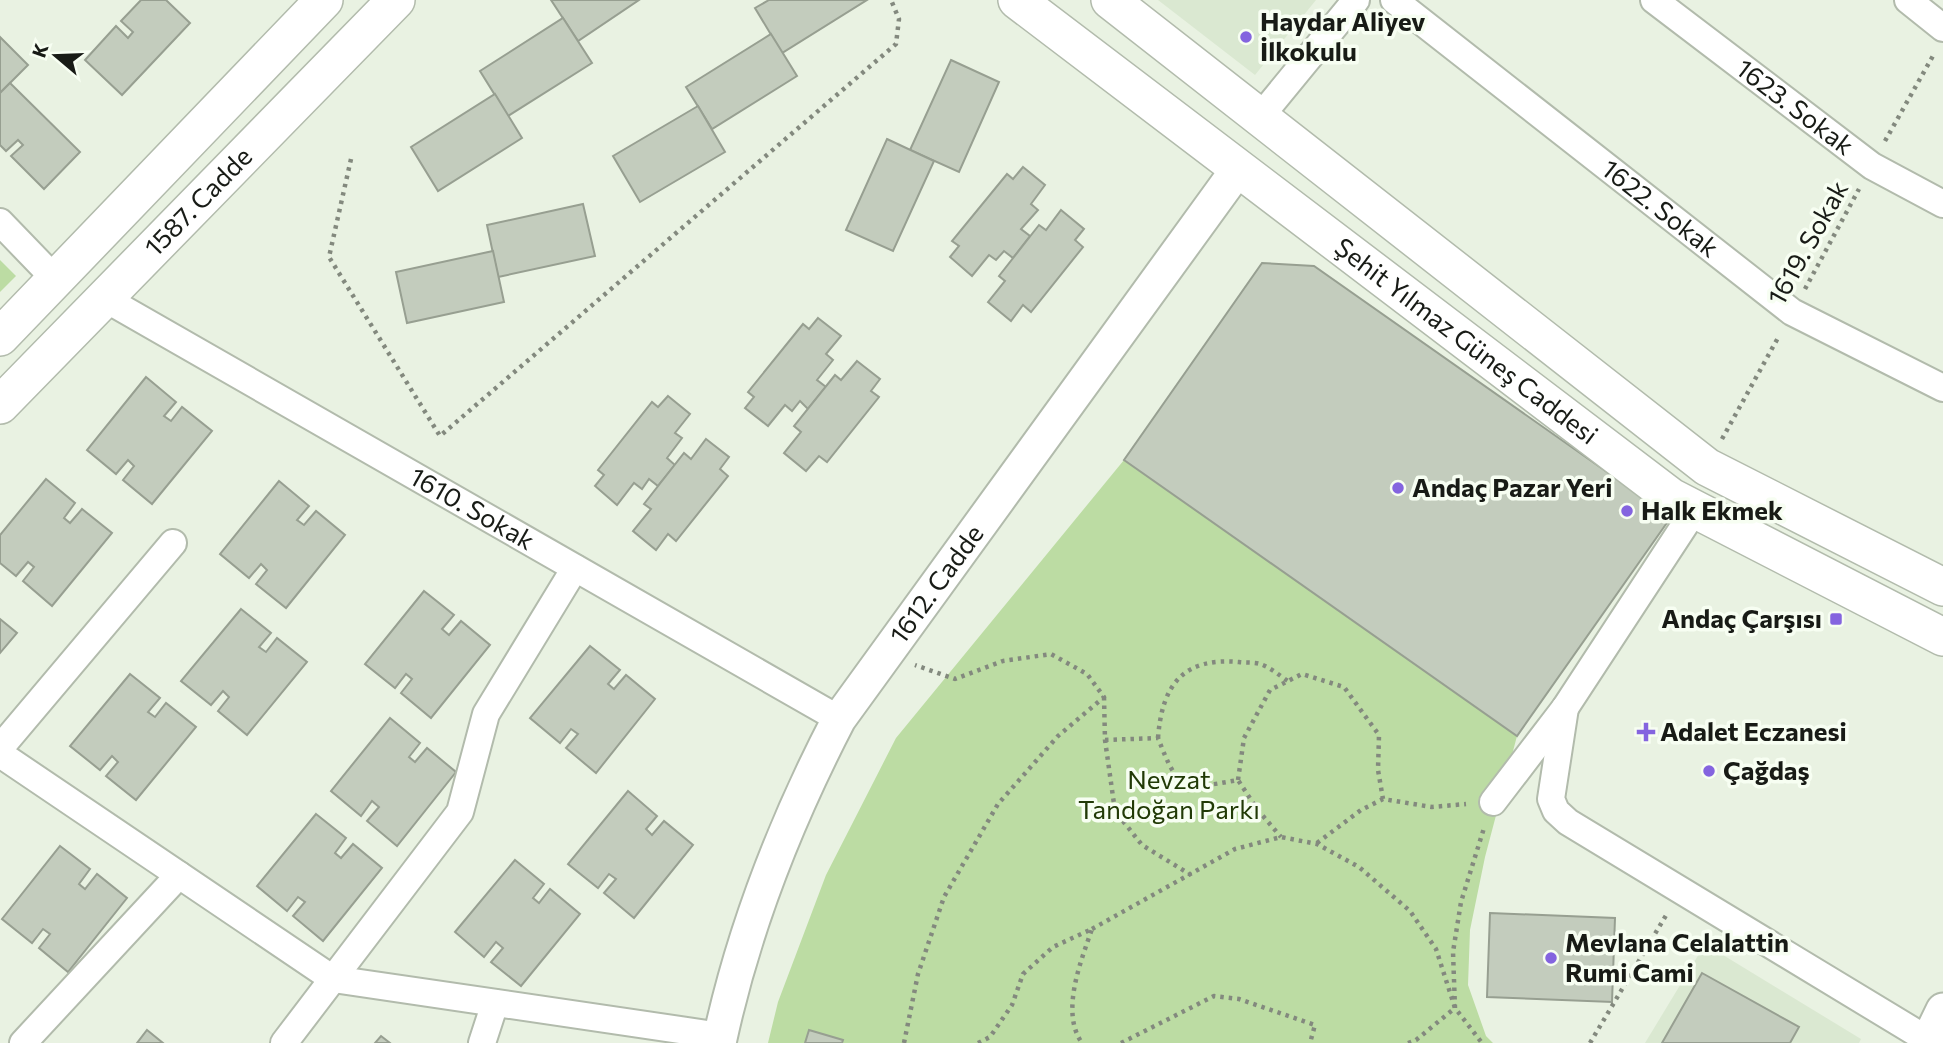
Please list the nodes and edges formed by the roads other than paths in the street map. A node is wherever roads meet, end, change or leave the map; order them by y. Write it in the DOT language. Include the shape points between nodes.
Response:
graph roads {
  1 [pos="324,0"];
  2 [pos="396,0"];
  3 [pos="1017,0"];
  4 [pos="1110,0"];
  5 [pos="1356,0"];
  6 [pos="1394,0"];
  7 [pos="1654,0"];
  8 [pos="1908,0"];
  9 [pos="1940,38"];
  10 [pos="1260,117"];
  11 [pos="1238,169"];
  12 [pos="1943,204"];
  13 [pos="0,222"];
  14 [pos="56,280"];
  15 [pos="104,298"];
  16 [pos="0,337"];
  17 [pos="1943,388"];
  18 [pos="0,405"];
  19 [pos="1695,511"];
  20 [pos="173,543"];
  21 [pos="575,568"];
  22 [pos="1943,587"];
  23 [pos="1943,637"];
  24 [pos="1565,708"];
  25 [pos="839,719"];
  26 [pos="0,748"];
  27 [pos="0,754"];
  28 [pos="1493,802"];
  29 [pos="180,875"];
  30 [pos="333,979"];
  31 [pos="495,1003"];
  32 [pos="1943,1010"];
  33 [pos="720,1040"];
  34 [pos="1927,1042"];
  35 [pos="23,1043"];
  36 [pos="284,1043"];
  37 [pos="482,1043"];
  1 -- 14 [label="main road, 1587. Cadde"];
  2 -- 15 [label="main road, 1587. Cadde"];
  3 -- 11 [label="main road, Şehit Yılmaz Güneş Caddesi"];
  4 -- 10 [label="main road, Şehit Yılmaz Güneş Caddesi"];
  5 -- 10 [label="street"];
  6 -- 17 [label="street, 1622. Sokak" via="1792,312"];
  7 -- 12 [label="street, 1623. Sokak" via="1872,166"];
  8 -- 9 [label="street"];
  10 -- 11 [label="main road"];
  10 -- 22 [label="main road, Şehit Yılmaz Güneş Caddesi" via="1707,467"];
  11 -- 19 [label="main road, Şehit Yılmaz Güneş Caddesi"];
  11 -- 25 [label="street, 1612. Cadde"];
  13 -- 14 [label="street"];
  14 -- 16 [label="main road, 1587. Cadde"];
  15 -- 18 [label="main road, 1587. Cadde"];
  15 -- 21 [label="street, 1610. Sokak"];
  19 -- 23 [label="main road, Şehit Yılmaz Güneş Caddesi"];
  19 -- 24 [label="street"];
  20 -- 26 [label="street"];
  21 -- 25 [label="street, 1610. Sokak"];
  21 -- 30 [label="street" via="486,714 460,811"];
  24 -- 28 [label="street"];
  24 -- 34 [label="street" via="1551,799 1556,811"];
  25 -- 33 [label="street, 1612. Cadde" via="770,870"];
  27 -- 29 [label="street"];
  29 -- 30 [label="street"];
  29 -- 35 [label="street"];
  30 -- 31 [label="street"];
  30 -- 36 [label="street"];
  31 -- 33 [label="street"];
  31 -- 37 [label="street"];
  32 -- 34 [label="street"];
}
